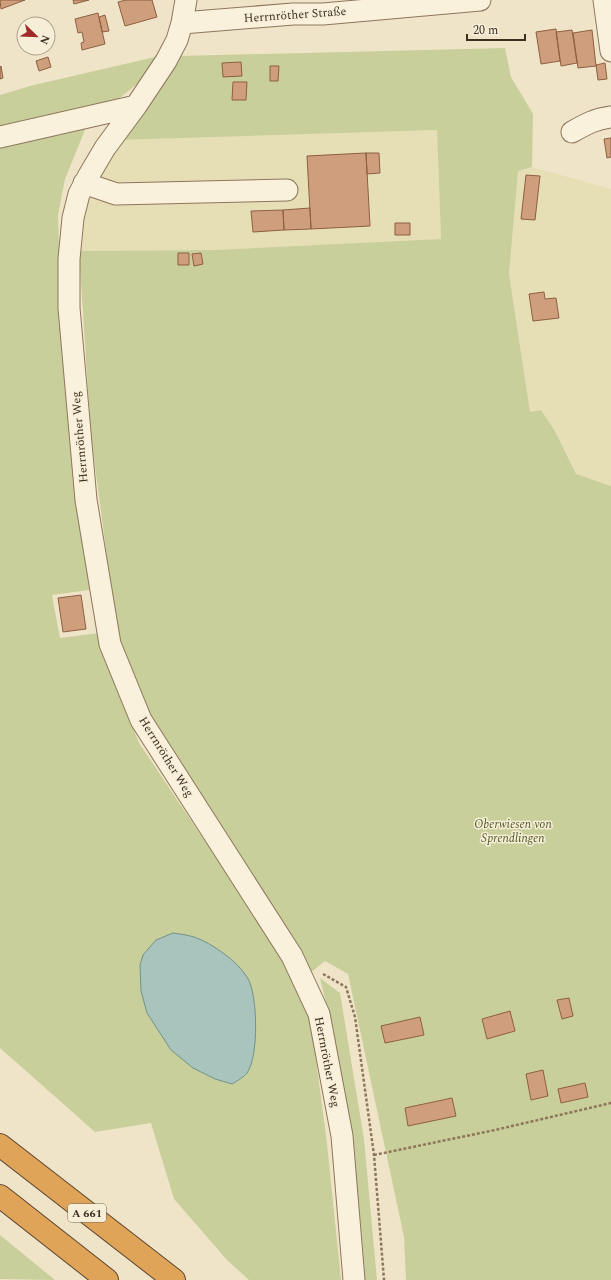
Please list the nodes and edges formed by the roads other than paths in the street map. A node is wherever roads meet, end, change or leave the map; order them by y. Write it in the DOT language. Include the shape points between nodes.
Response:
graph roads {
  1 [pos="186,0"];
  2 [pos="480,0"];
  3 [pos="604,0"];
  4 [pos="182,23"];
  5 [pos="611,51"];
  6 [pos="136,106"];
  7 [pos="611,117"];
  8 [pos="572,132"];
  9 [pos="0,137"];
  10 [pos="84,183"];
  11 [pos="287,190"];
  12 [pos="0,1145"];
  13 [pos="0,1196"];
  14 [pos="107,1280"];
  15 [pos="174,1280"];
  16 [pos="354,1280"];
  1 -- 4 [label="street"];
  2 -- 4 [label="street, Herrnröther Straße"];
  3 -- 5 [label="street"];
  4 -- 6 [label="street" via="166,61"];
  6 -- 9 [label="street"];
  6 -- 10 [label="street" via="105,148"];
  7 -- 8 [label="street" via="597,119"];
  10 -- 11 [label="street" via="116,194"];
  10 -- 16 [label="street, Herrnröther Weg" via="73,218 69,259 69,308 86,500 110,644 141,720 292,956 319,1014 342,1136"];
  12 -- 15 [label="highway, A 661"];
  13 -- 14 [label="highway"];
}
